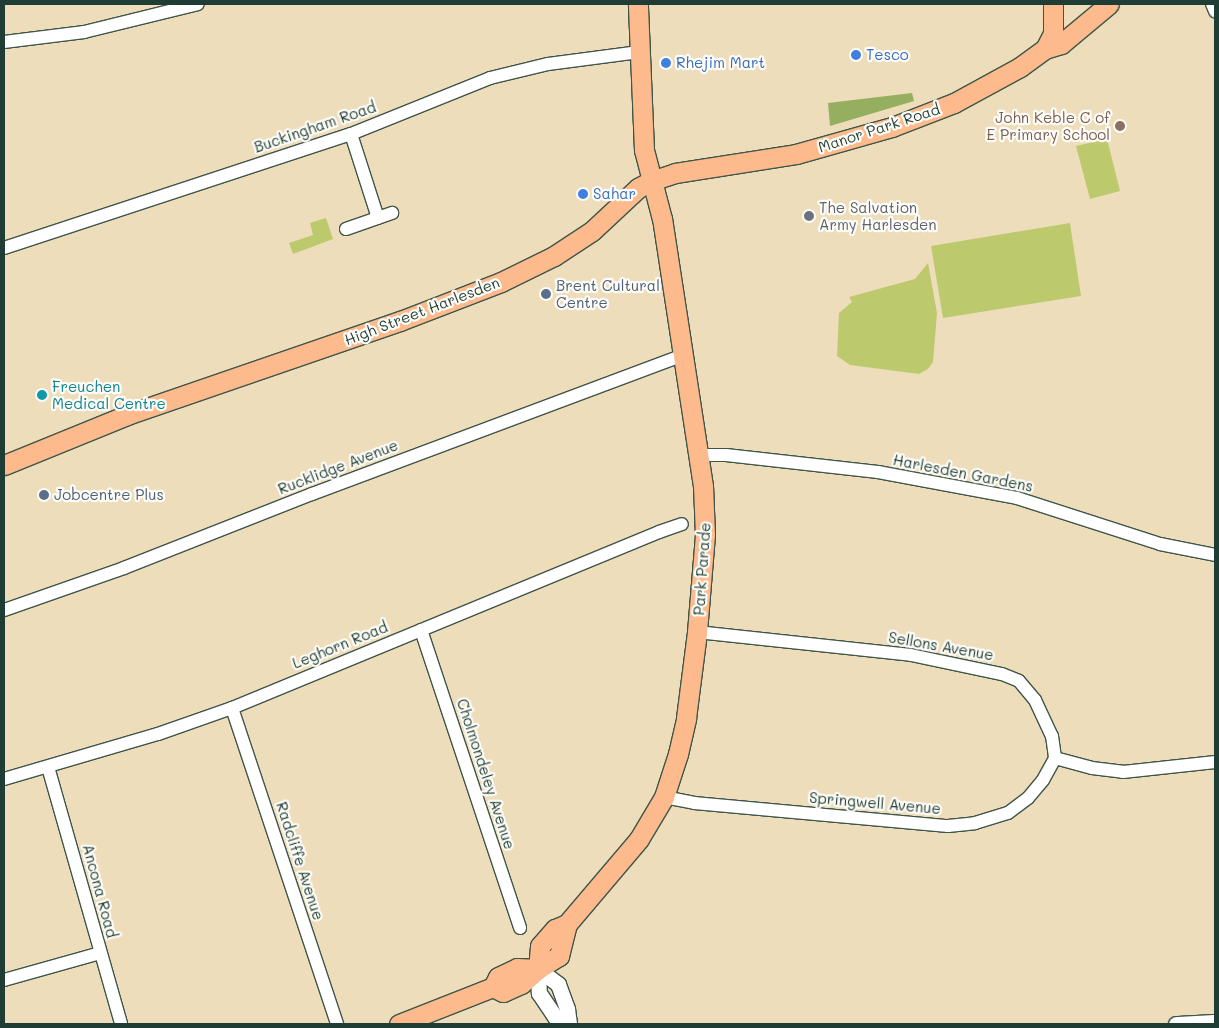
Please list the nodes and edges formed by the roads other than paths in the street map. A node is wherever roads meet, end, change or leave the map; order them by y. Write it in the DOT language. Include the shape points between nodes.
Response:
graph roads {
  1 [pos="198,4"];
  2 [pos="638,4"];
  3 [pos="1108,4"];
  4 [pos="1212,4"];
  5 [pos="1054,10"];
  6 [pos="1215,12"];
  7 [pos="1075,29"];
  8 [pos="4,42"];
  9 [pos="1045,49"];
  10 [pos="639,52"];
  11 [pos="351,134"];
  12 [pos="651,181"];
  13 [pos="392,213"];
  14 [pos="378,218"];
  15 [pos="346,229"];
  16 [pos="4,248"];
  17 [pos="683,355"];
  18 [pos="699,455"];
  19 [pos="4,465"];
  20 [pos="682,524"];
  21 [pos="1215,555"];
  22 [pos="4,610"];
  23 [pos="422,630"];
  24 [pos="697,632"];
  25 [pos="232,708"];
  26 [pos="1055,758"];
  27 [pos="1215,762"];
  28 [pos="48,767"];
  29 [pos="4,779"];
  30 [pos="664,797"];
  31 [pos="566,924"];
  32 [pos="520,928"];
  33 [pos="100,953"];
  34 [pos="538,969"];
  35 [pos="4,980"];
  36 [pos="1215,1022"];
  37 [pos="568,1023"];
  38 [pos="121,1024"];
  39 [pos="336,1024"];
  40 [pos="399,1024"];
  41 [pos="1176,1024"];
  1 -- 8 [label="street" via="84,32"];
  2 -- 10 [label="main road"];
  3 -- 7 [label="main road, Manor Park Road"];
  4 -- 6 [label="street"];
  5 -- 7 [label="main road" via="1063,25"];
  5 -- 9 [label="main road" via="1053,33"];
  7 -- 9 [label="main road, Manor Park Road" via="1070,38"];
  9 -- 12 [label="main road, Manor Park Road" via="1020,67 954,103 892,127 780,158 675,173"];
  10 -- 11 [label="street, Buckingham Road" via="548,64 490,78"];
  10 -- 12 [label="main road" via="644,150"];
  11 -- 14 [label="street"];
  11 -- 16 [label="street, Buckingham Road"];
  12 -- 17 [label="main road, Park Parade" via="662,218"];
  12 -- 19 [label="main road, High Street Harlesden" via="638,188 592,231 554,256 501,282 400,321 128,415"];
  13 -- 14 [label="street"];
  14 -- 15 [label="street"];
  17 -- 18 [label="main road, Park Parade"];
  17 -- 22 [label="street, Rucklidge Avenue" via="124,568"];
  18 -- 21 [label="street, Harlesden Gardens" via="726,454 878,472 1016,498 1160,544"];
  18 -- 24 [label="main road, Park Parade" via="706,517"];
  20 -- 23 [label="street, Leghorn Road"];
  23 -- 25 [label="street, Leghorn Road"];
  23 -- 32 [label="street, Cholmondeley Avenue"];
  24 -- 26 [label="street, Sellons Avenue" via="910,655 1002,674 1019,682 1035,700 1052,736"];
  24 -- 30 [label="main road, Park Parade" via="686,718"];
  25 -- 28 [label="street, Leghorn Road"];
  25 -- 39 [label="street, Radcliffe Avenue"];
  26 -- 27 [label="street" via="1123,772"];
  26 -- 30 [label="street, Springwell Avenue" via="1028,798 1008,813 975,823 948,826 692,803"];
  28 -- 29 [label="street, Leghorn Road"];
  28 -- 33 [label="street, Ancona Road"];
  30 -- 31 [label="main road, Park Parade" via="639,839"];
  31 -- 34 [label="main road, Park Parade" via="559,956"];
  31 -- 34 [label="main road, Park Parade" via="555,929 540,946"];
  33 -- 35 [label="street"];
  33 -- 38 [label="street, Ancona Road"];
  34 -- 37 [label="street" via="539,993 555,1017"];
  34 -- 40 [label="main road" via="520,984 503,992 493,987"];
  36 -- 41 [label="street"];
}
